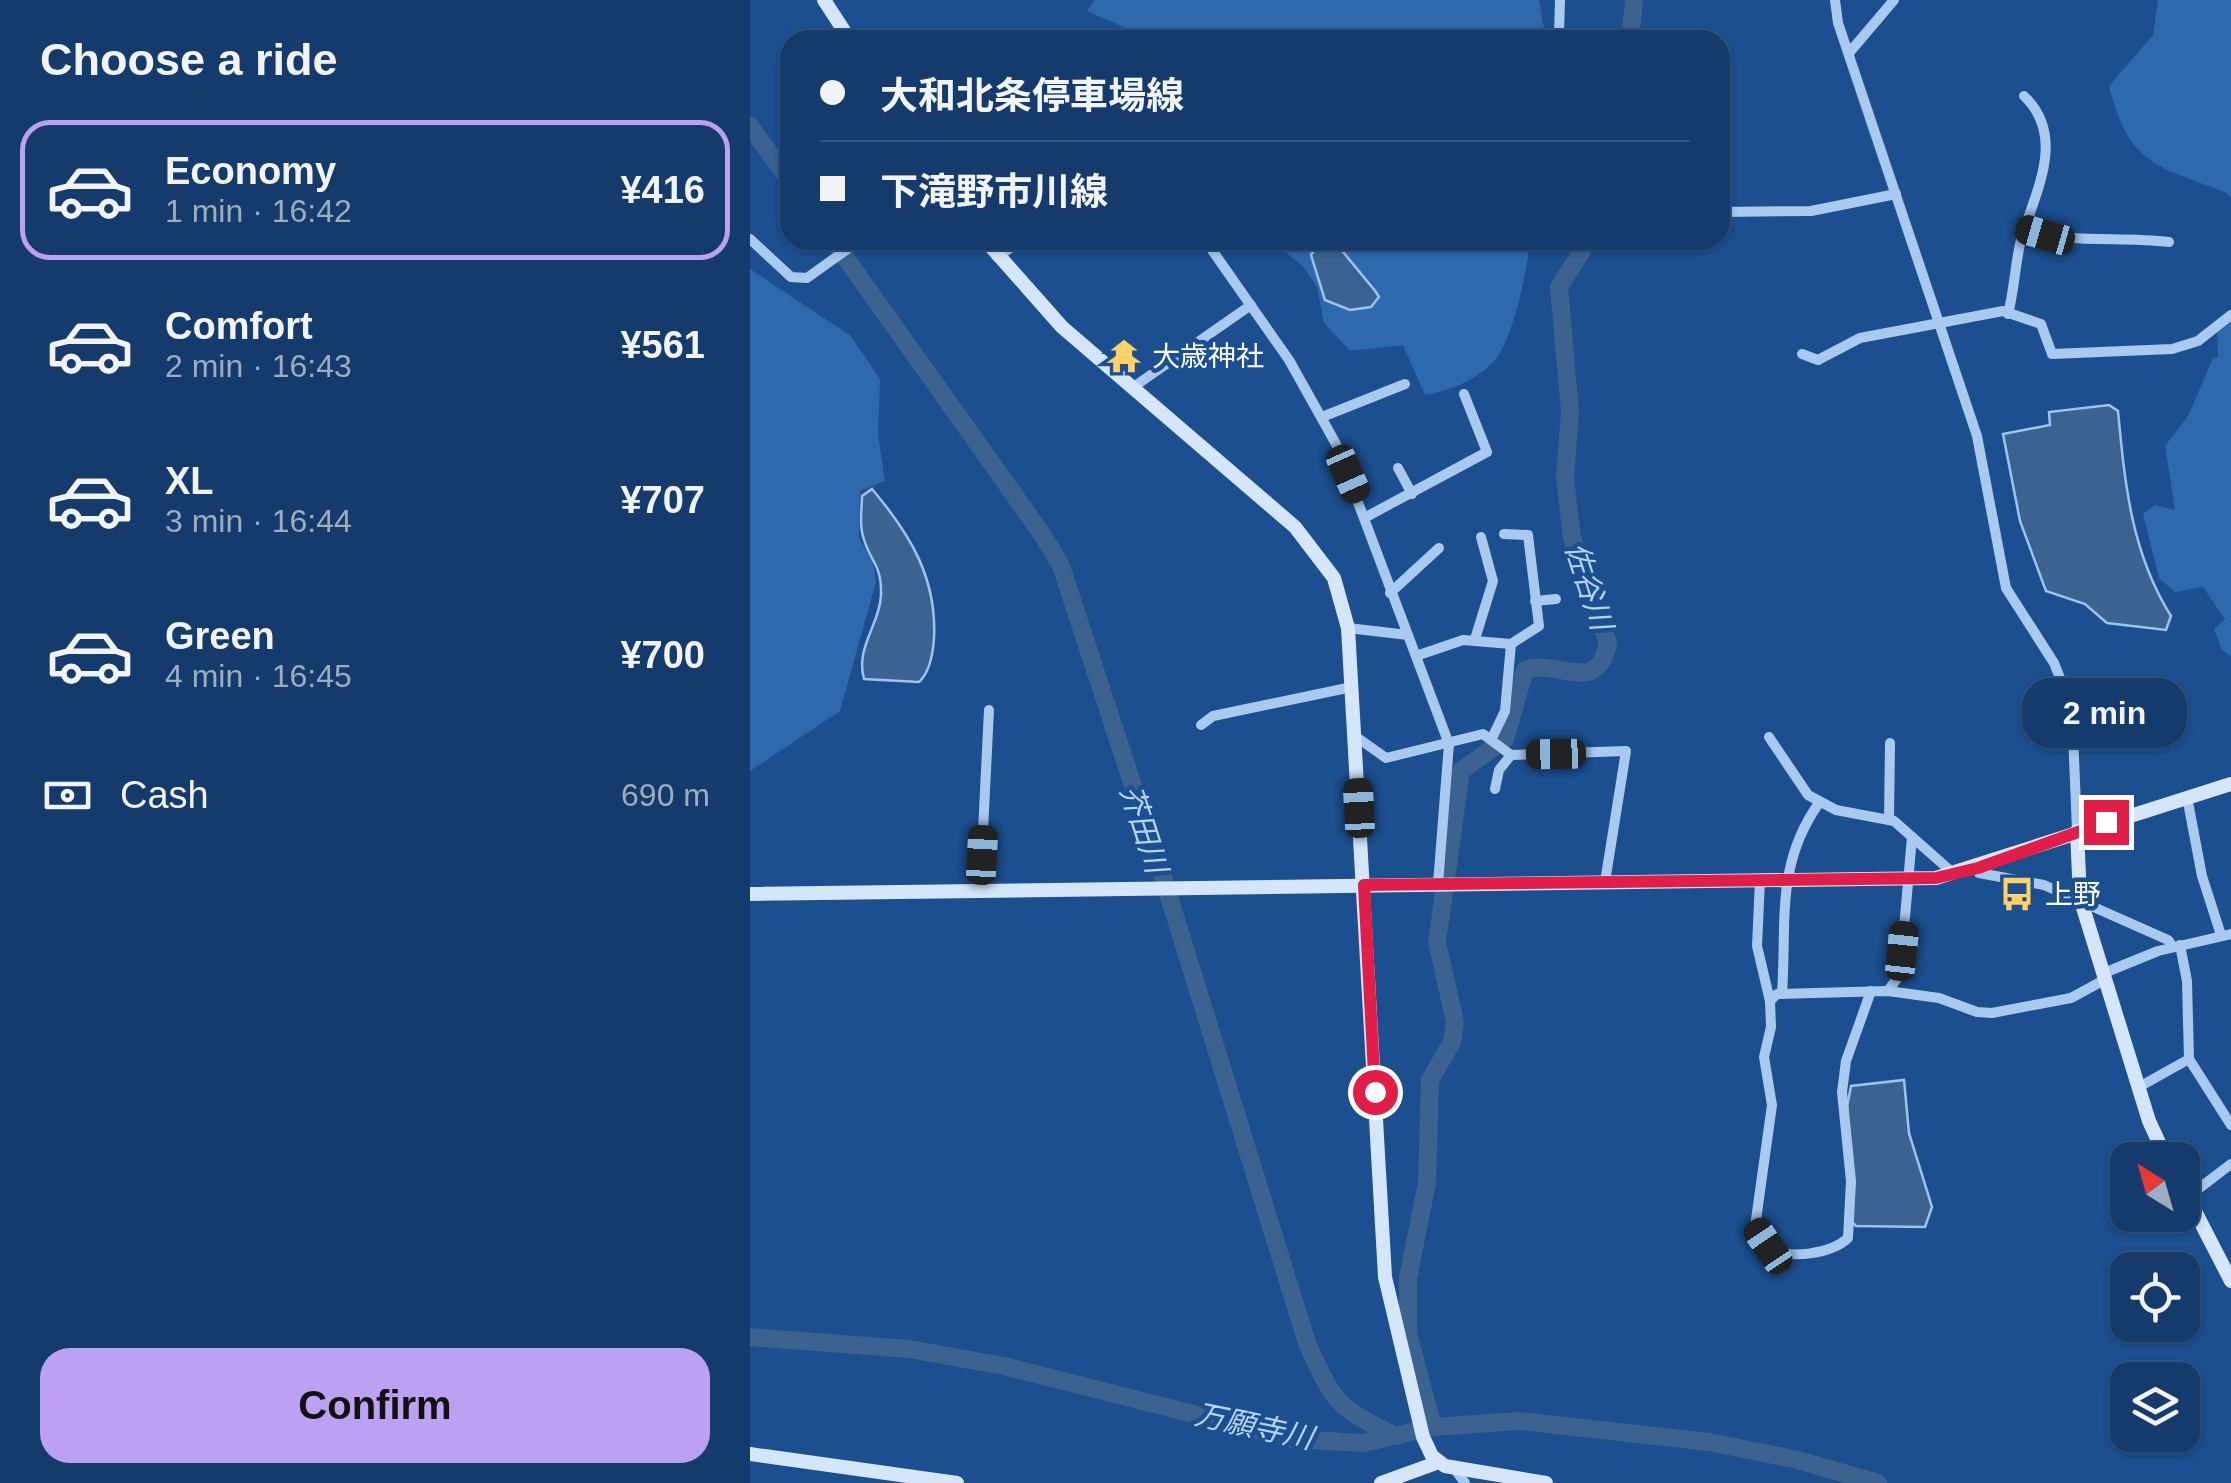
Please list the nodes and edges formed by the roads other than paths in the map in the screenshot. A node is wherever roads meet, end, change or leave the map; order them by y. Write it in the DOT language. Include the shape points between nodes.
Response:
graph roads {
  1 [pos="824,0"];
  2 [pos="1560,0"];
  3 [pos="1835,0"];
  4 [pos="1894,0"];
  5 [pos="844,30"];
  6 [pos="1559,30"];
  7 [pos="1849,53"];
  8 [pos="2024,96"];
  9 [pos="1896,194"];
  10 [pos="1730,212"];
  11 [pos="2025,230"];
  12 [pos="750,238"];
  13 [pos="2168,242"];
  14 [pos="847,250"];
  15 [pos="992,250"];
  16 [pos="1007,250"];
  17 [pos="1212,250"];
  18 [pos="997,257"];
  19 [pos="1251,306"];
  20 [pos="2008,314"];
  21 [pos="2231,315"];
  22 [pos="1940,324"];
  23 [pos="1802,354"];
  24 [pos="1404,384"];
  25 [pos="1132,388"];
  26 [pos="1464,394"];
  27 [pos="1322,418"];
  28 [pos="1398,468"];
  29 [pos="1412,494"];
  30 [pos="1366,517"];
  31 [pos="1504,534"];
  32 [pos="1481,538"];
  33 [pos="1438,548"];
  34 [pos="1390,593"];
  35 [pos="1556,599"];
  36 [pos="1535,601"];
  37 [pos="1348,628"];
  38 [pos="1408,635"];
  39 [pos="1475,639"];
  40 [pos="1511,644"];
  41 [pos="1416,656"];
  42 [pos="1352,687"];
  43 [pos="989,710"];
  44 [pos="1201,724"];
  45 [pos="1355,736"];
  46 [pos="1769,737"];
  47 [pos="1492,738"];
  48 [pos="1890,743"];
  49 [pos="1449,744"];
  50 [pos="1512,755"];
  51 [pos="2231,784"];
  52 [pos="1495,789"];
  53 [pos="2188,797"];
  54 [pos="1819,803"];
  55 [pos="1889,820"];
  56 [pos="2077,831"];
  57 [pos="1912,837"];
  58 [pos="1978,868"];
  59 [pos="1955,874"];
  60 [pos="1908,878"];
  61 [pos="1786,879"];
  62 [pos="1760,880"];
  63 [pos="1605,882"];
  64 [pos="1444,884"];
  65 [pos="1364,885"];
  66 [pos="980,891"];
  67 [pos="750,894"];
  68 [pos="2080,898"];
  69 [pos="2226,934"];
  70 [pos="2176,946"];
  71 [pos="2106,976"];
  72 [pos="1871,991"];
  73 [pos="1888,991"];
  74 [pos="1776,998"];
  75 [pos="2189,1059"];
  76 [pos="2138,1087"];
  77 [pos="2231,1125"];
  78 [pos="2159,1142"];
  79 [pos="2231,1164"];
  80 [pos="2200,1183"];
  81 [pos="2200,1219"];
  82 [pos="2231,1281"];
  83 [pos="750,1454"];
  84 [pos="1439,1462"];
  85 [pos="1454,1468"];
  86 [pos="957,1483"];
  87 [pos="1381,1483"];
  88 [pos="1465,1483"];
  89 [pos="1546,1483"];
  1 -- 5 [label="main road"];
  2 -- 6 [label="street"];
  3 -- 7 [label="street"];
  4 -- 7 [label="street"];
  7 -- 9 [label="street"];
  8 -- 11 [label="street" via="2040,118 2044,156 2044,183"];
  9 -- 10 [label="street" via="1811,211"];
  9 -- 22 [label="street"];
  11 -- 13 [label="street" via="2086,242 2124,236"];
  11 -- 20 [label="street"];
  12 -- 14 [label="street" via="791,277 807,278"];
  15 -- 18 [label="main road"];
  16 -- 18 [label="street"];
  17 -- 19 [label="street"];
  18 -- 25 [label="main road"];
  19 -- 25 [label="street"];
  19 -- 27 [label="street"];
  20 -- 21 [label="street" via="2041,324 2052,354 2172,350 2198,341"];
  20 -- 22 [label="street"];
  22 -- 23 [label="street" via="1860,338 1818,360"];
  22 -- 56 [label="street" via="1986,471 2006,588 2054,663 2072,708"];
  24 -- 27 [label="street"];
  25 -- 37 [label="main road" via="1317,551 1334,578"];
  26 -- 29 [label="street" via="1487,452"];
  27 -- 30 [label="street"];
  28 -- 29 [label="street"];
  29 -- 30 [label="street"];
  30 -- 34 [label="street"];
  31 -- 36 [label="street" via="1528,535"];
  32 -- 39 [label="street" via="1493,582"];
  33 -- 34 [label="street"];
  34 -- 38 [label="street"];
  35 -- 36 [label="street"];
  36 -- 40 [label="street" via="1539,626"];
  37 -- 38 [label="street"];
  37 -- 42 [label="main road"];
  38 -- 41 [label="street"];
  39 -- 40 [label="street"];
  39 -- 41 [label="street"];
  40 -- 47 [label="street" via="1506,710"];
  41 -- 49 [label="street"];
  42 -- 44 [label="street"];
  42 -- 45 [label="main road"];
  43 -- 66 [label="street"];
  45 -- 49 [label="street" via="1386,758"];
  45 -- 65 [label="main road"];
  46 -- 54 [label="street"];
  47 -- 49 [label="street" via="1482,734"];
  47 -- 50 [label="street"];
  48 -- 55 [label="street"];
  49 -- 64 [label="street"];
  50 -- 52 [label="street"];
  50 -- 63 [label="street" via="1626,750"];
  51 -- 53 [label="main road"];
  53 -- 56 [label="main road"];
  53 -- 69 [label="street" via="2202,876"];
  54 -- 55 [label="street"];
  54 -- 61 [label="street" via="1797,834"];
  55 -- 57 [label="street"];
  56 -- 58 [label="main road"];
  56 -- 68 [label="main road"];
  57 -- 59 [label="street"];
  57 -- 60 [label="street"];
  58 -- 59 [label="main road"];
  58 -- 68 [label="street"];
  59 -- 60 [label="main road"];
  60 -- 61 [label="main road"];
  60 -- 73 [label="street" via="1900,974"];
  61 -- 62 [label="main road"];
  61 -- 74 [label="street"];
  62 -- 63 [label="main road"];
  62 -- 74 [label="street" via="1757,946"];
  63 -- 64 [label="main road"];
  64 -- 65 [label="main road"];
  65 -- 66 [label="main road"];
  65 -- 84 [label="main road" via="1384,1277 1423,1437"];
  66 -- 67 [label="main road"];
  68 -- 70 [label="street"];
  68 -- 71 [label="main road"];
  69 -- 70 [label="street"];
  70 -- 71 [label="street"];
  70 -- 75 [label="street" via="2187,981"];
  71 -- 73 [label="street" via="2071,998 1992,1013"];
  71 -- 76 [label="main road"];
  72 -- 73 [label="street"];
  72 -- 74 [label="street"];
  72 -- 74 [label="street" via="1842,1092 1851,1180 1848,1238 1812,1252 1768,1246 1756,1227 1772,1105 1764,1056"];
  75 -- 76 [label="street"];
  75 -- 77 [label="street"];
  76 -- 78 [label="main road"];
  79 -- 80 [label="street"];
  81 -- 82 [label="main road"];
  83 -- 86 [label="main road"];
  84 -- 85 [label="main road"];
  84 -- 87 [label="main road"];
  85 -- 88 [label="street"];
  85 -- 89 [label="main road"];
}
